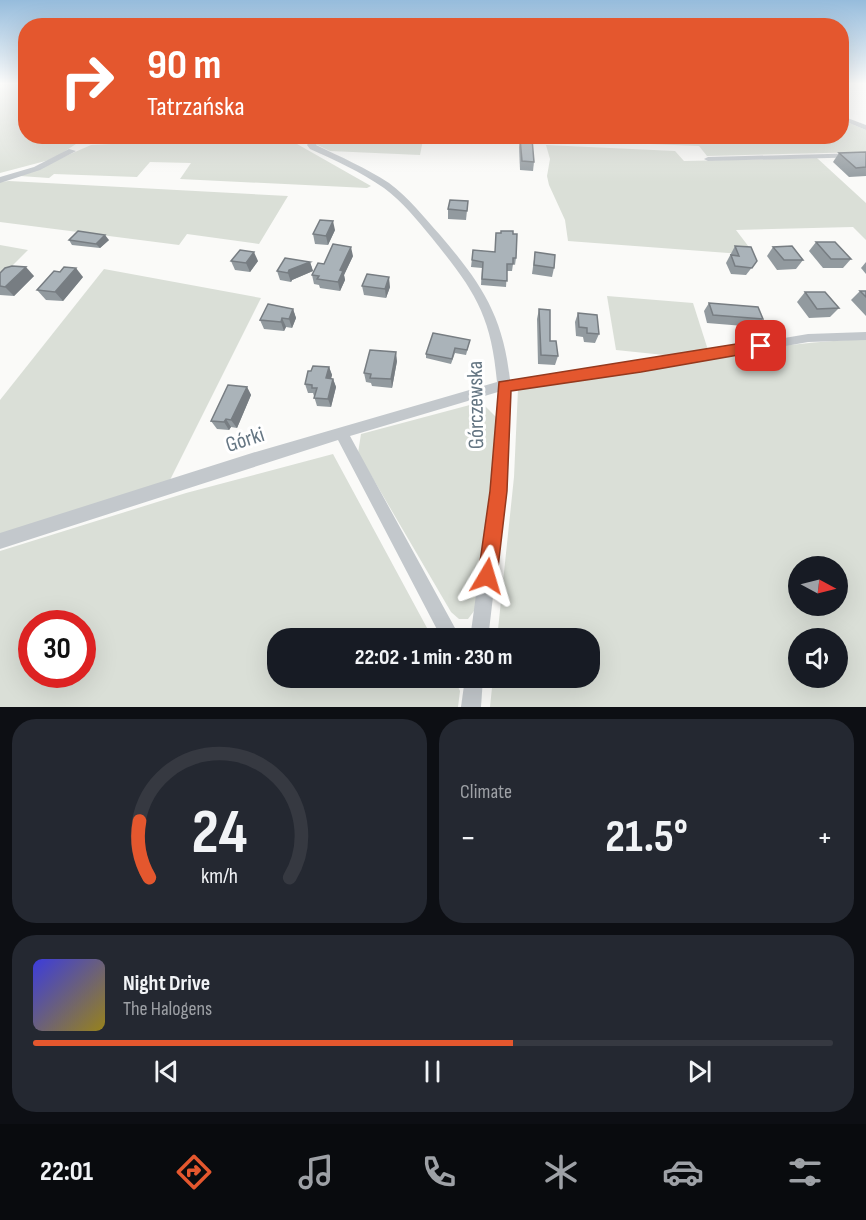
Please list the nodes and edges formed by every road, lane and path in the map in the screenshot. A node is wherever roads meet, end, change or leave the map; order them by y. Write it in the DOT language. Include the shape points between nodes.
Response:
graph roads {
  1 [pos="849,121"];
  2 [pos="866,128"];
  3 [pos="319,144"];
  4 [pos="72,151"];
  5 [pos="866,155"];
  6 [pos="708,159"];
  7 [pos="0,180"];
  8 [pos="866,336"];
  9 [pos="504,386"];
  10 [pos="341,433"];
  11 [pos="0,541"];
  12 [pos="446,628"];
  13 [pos="480,628"];
  14 [pos="473,688"];
  15 [pos="471,707"];
  1 -- 2 [label="street"];
  3 -- 9 [label="street, Górczewska" via="395,192 446,248 488,312"];
  4 -- 7 [label="street"];
  5 -- 6 [label="street"];
  8 -- 9 [label="street, Górki" via="808,338"];
  9 -- 10 [label="street, Górki"];
  9 -- 13 [label="street, Górczewska" via="498,491"];
  10 -- 11 [label="street, Górki"];
  10 -- 12 [label="street"];
  14 -- 15 [label="street"];
}
